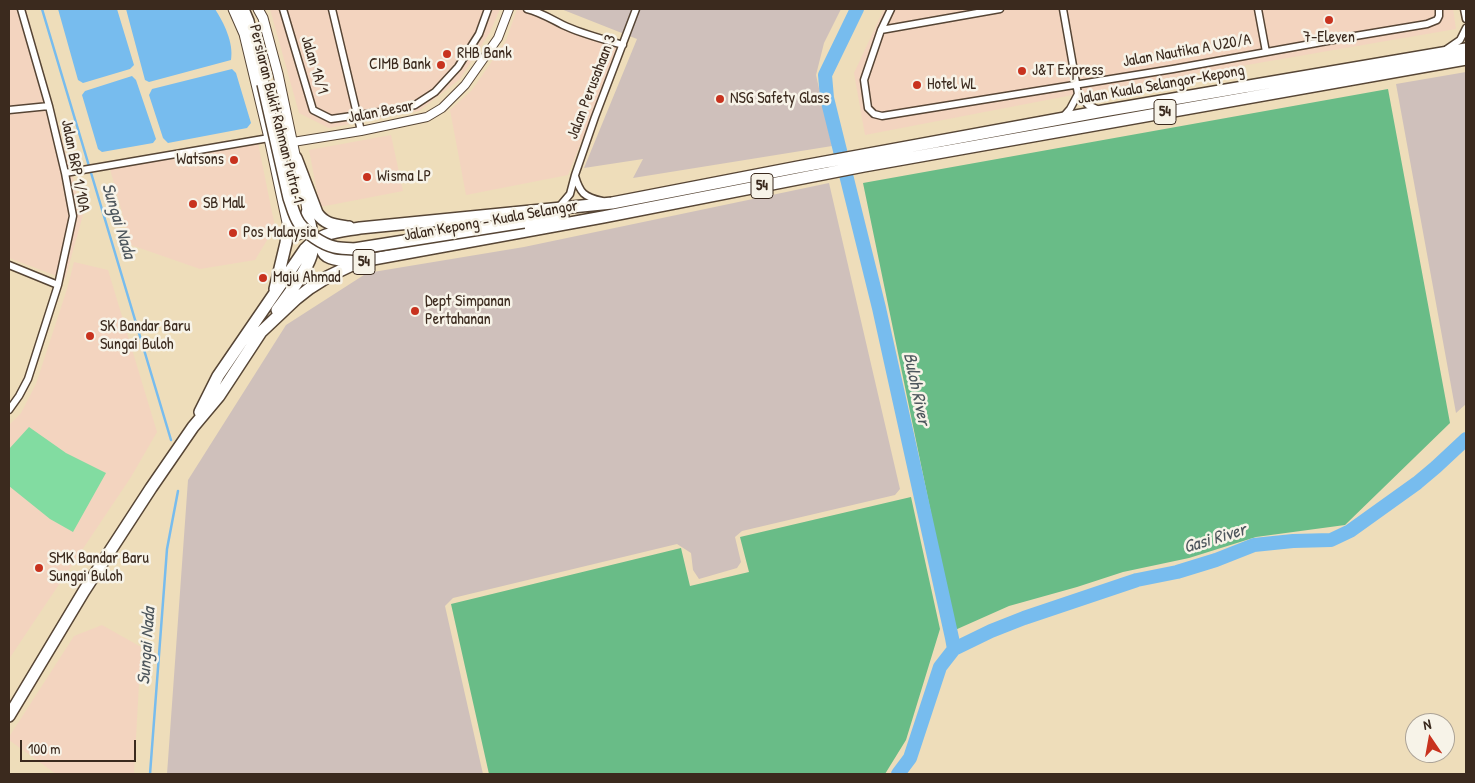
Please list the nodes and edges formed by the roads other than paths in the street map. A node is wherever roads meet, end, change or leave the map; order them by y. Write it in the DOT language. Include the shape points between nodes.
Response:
graph roads {
  1 [pos="21,9"];
  2 [pos="233,9"];
  3 [pos="243,9"];
  4 [pos="258,9"];
  5 [pos="283,9"];
  6 [pos="332,9"];
  7 [pos="488,9"];
  8 [pos="509,9"];
  9 [pos="531,9"];
  10 [pos="636,9"];
  11 [pos="891,9"];
  12 [pos="1000,9"];
  13 [pos="1064,9"];
  14 [pos="1258,9"];
  15 [pos="1439,9"];
  16 [pos="1464,9"];
  17 [pos="1466,19"];
  18 [pos="1466,28"];
  19 [pos="881,30"];
  20 [pos="623,46"];
  21 [pos="1466,49"];
  22 [pos="1266,52"];
  23 [pos="1442,53"];
  24 [pos="1466,59"];
  25 [pos="1076,84"];
  26 [pos="1078,94"];
  27 [pos="49,106"];
  28 [pos="9,110"];
  29 [pos="1103,111"];
  30 [pos="358,116"];
  31 [pos="1060,119"];
  32 [pos="361,131"];
  33 [pos="269,138"];
  34 [pos="293,142"];
  35 [pos="296,158"];
  36 [pos="863,161"];
  37 [pos="832,166"];
  38 [pos="66,174"];
  39 [pos="574,175"];
  40 [pos="612,203"];
  41 [pos="558,208"];
  42 [pos="307,213"];
  43 [pos="603,217"];
  44 [pos="288,227"];
  45 [pos="360,228"];
  46 [pos="329,234"];
  47 [pos="312,242"];
  48 [pos="373,258"];
  49 [pos="9,265"];
  50 [pos="58,285"];
  51 [pos="273,298"];
  52 [pos="261,332"];
  53 [pos="9,410"];
  54 [pos="193,427"];
  55 [pos="9,716"];
  1 -- 27 [label="street, Jalan BRP 1/10A"];
  2 -- 33 [label="main road, Persiaran Bukit Rahman Putra 1" via="244,34"];
  3 -- 43 [label="highway, bridge" via="289,198 300,224 321,242 354,249 524,222 571,216"];
  4 -- 34 [label="main road, Persiaran Bukit Rahman Putra 1" via="278,74"];
  5 -- 30 [label="street, Jalan 1A/1" via="313,110 331,120"];
  6 -- 30 [label="street"];
  7 -- 30 [label="street, Jalan 1A/1" via="479,34 458,67 435,92 415,105"];
  8 -- 32 [label="street, Jalan Besar" via="498,38 465,85 442,108 427,117"];
  9 -- 20 [label="street" via="563,25"];
  10 -- 20 [label="street, Jalan Perusahaan 3"];
  11 -- 19 [label="street"];
  12 -- 19 [label="street"];
  13 -- 25 [label="street"];
  14 -- 22 [label="street"];
  15 -- 22 [label="street, Jalan Nautika A U20/A" via="1437,20 1427,24"];
  16 -- 17 [label="street"];
  18 -- 23 [label="street" via="1460,40"];
  19 -- 25 [label="street, Jalan Nautika A U20/A" via="864,80 868,108 874,114 882,116"];
  20 -- 39 [label="street, Jalan Perusahaan 3"];
  21 -- 23 [label="highway, Jalan Kuala Selangor-Kepong / 54"];
  22 -- 25 [label="street, Jalan Nautika A U20/A"];
  23 -- 29 [label="highway, Jalan Kuala Selangor-Kepong / 54"];
  24 -- 36 [label="highway, Jalan Kuala Selangor-Kepong / 54"];
  25 -- 26 [label="street"];
  26 -- 29 [label="street" via="1088,104"];
  26 -- 31 [label="street"];
  27 -- 28 [label="street"];
  27 -- 38 [label="street, Jalan BRP 1/10A"];
  29 -- 31 [label="highway, Jalan Kuala Selangor-Kepong / 54"];
  30 -- 32 [label="street"];
  31 -- 36 [label="highway, Jalan Kuala Selangor-Kepong / 54"];
  32 -- 34 [label="street, Jalan Besar"];
  33 -- 38 [label="street"];
  33 -- 44 [label="main road, Persiaran Bukit Rahman Putra 1"];
  34 -- 35 [label="main road, Persiaran Bukit Rahman Putra 1"];
  35 -- 42 [label="main road, Persiaran Bukit Rahman Putra 1"];
  35 -- 45 [label="highway" via="321,219 326,223"];
  36 -- 37 [label="highway, Jalan Kepong - Kuala Selangor / 54"];
  37 -- 40 [label="highway, Jalan Kepong - Kuala Selangor / 54"];
  37 -- 43 [label="highway, Jalan Kepong - Kuala Selangor / 54"];
  38 -- 50 [label="street, Jalan BRP 1/10A" via="73,216"];
  39 -- 40 [label="street" via="581,192 590,198"];
  39 -- 41 [label="street, Jalan Perusahaan 3" via="570,194"];
  40 -- 41 [label="highway, Jalan Kepong - Kuala Selangor / 54"];
  41 -- 45 [label="highway, 54"];
  42 -- 44 [label="main road" via="304,233 296,236"];
  42 -- 47 [label="highway"];
  43 -- 48 [label="highway, Jalan Kepong - Kuala Selangor / 54"];
  44 -- 51 [label="highway"];
  45 -- 46 [label="highway, 54"];
  46 -- 47 [label="highway, Jalan Kepong - Kuala Selangor / 54"];
  46 -- 48 [label="highway" via="322,248 329,258 350,261"];
  47 -- 51 [label="highway, Jalan Kepong - Kuala Selangor / 54"];
  47 -- 52 [label="highway" via="311,257 297,282"];
  48 -- 52 [label="highway, Jalan Kepong - Kuala Selangor / 54" via="350,266 310,288"];
  49 -- 50 [label="street"];
  50 -- 53 [label="street, Jalan BRP 1/10A" via="28,379"];
  51 -- 54 [label="highway, Jalan Kepong - Kuala Selangor / 54" via="218,376"];
  52 -- 54 [label="highway, Jalan Kepong - Kuala Selangor / 54" via="219,396"];
  54 -- 55 [label="highway, Jalan Kepong - Kuala Selangor / 54" via="84,591"];
}
